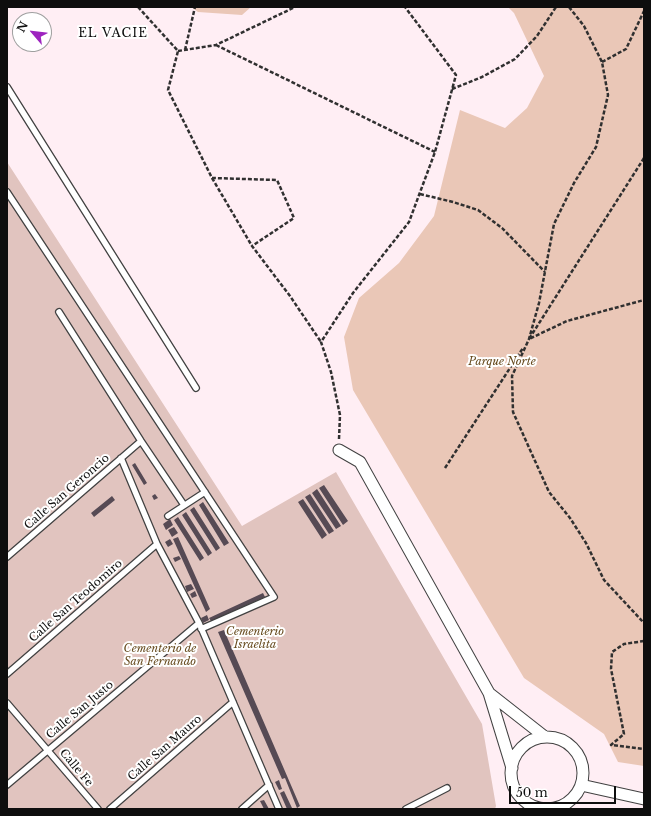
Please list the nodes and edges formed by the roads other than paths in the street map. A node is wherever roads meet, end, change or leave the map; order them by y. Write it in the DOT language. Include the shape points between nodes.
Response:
graph roads {
  1 [pos="7,87"];
  2 [pos="7,192"];
  3 [pos="59,312"];
  4 [pos="196,388"];
  5 [pos="141,441"];
  6 [pos="339,450"];
  7 [pos="121,458"];
  8 [pos="205,492"];
  9 [pos="184,505"];
  10 [pos="168,516"];
  11 [pos="157,544"];
  12 [pos="7,557"];
  13 [pos="200,626"];
  14 [pos="7,674"];
  15 [pos="489,693"];
  16 [pos="233,702"];
  17 [pos="7,703"];
  18 [pos="545,737"];
  19 [pos="48,751"];
  20 [pos="512,768"];
  21 [pos="7,785"];
  22 [pos="269,785"];
  23 [pos="581,785"];
  24 [pos="448,788"];
  25 [pos="644,798"];
  26 [pos="521,804"];
  27 [pos="98,809"];
  28 [pos="110,809"];
  29 [pos="242,809"];
  30 [pos="279,809"];
  31 [pos="406,809"];
  32 [pos="548,809"];
  1 -- 4 [label="lane"];
  2 -- 8 [label="lane"];
  3 -- 5 [label="lane"];
  5 -- 7 [label="lane, Calle San Geroncio"];
  5 -- 9 [label="lane"];
  6 -- 15 [label="street" via="360,462"];
  7 -- 11 [label="lane"];
  7 -- 12 [label="lane, Calle San Geroncio"];
  8 -- 9 [label="lane"];
  8 -- 13 [label="lane, Calle San Justo" via="274,596"];
  9 -- 10 [label="lane"];
  11 -- 13 [label="lane"];
  11 -- 14 [label="lane, Calle San Teodomiro"];
  13 -- 16 [label="lane"];
  13 -- 19 [label="lane, Calle San Justo"];
  15 -- 18 [label="street"];
  15 -- 20 [label="street"];
  16 -- 22 [label="lane"];
  16 -- 28 [label="lane, Calle San Mauro"];
  17 -- 19 [label="lane, Calle Fe"];
  18 -- 20 [label="street" via="533,740 523,747 515,756"];
  18 -- 23 [label="street" via="562,740 576,751 582,762"];
  19 -- 21 [label="lane, Calle San Justo"];
  19 -- 27 [label="lane, Calle Fe"];
  20 -- 26 [label="street" via="512,779"];
  22 -- 29 [label="lane"];
  22 -- 30 [label="lane"];
  23 -- 25 [label="street"];
  23 -- 32 [label="street" via="568,802"];
  24 -- 31 [label="lane"];
  26 -- 32 [label="street"];
}
